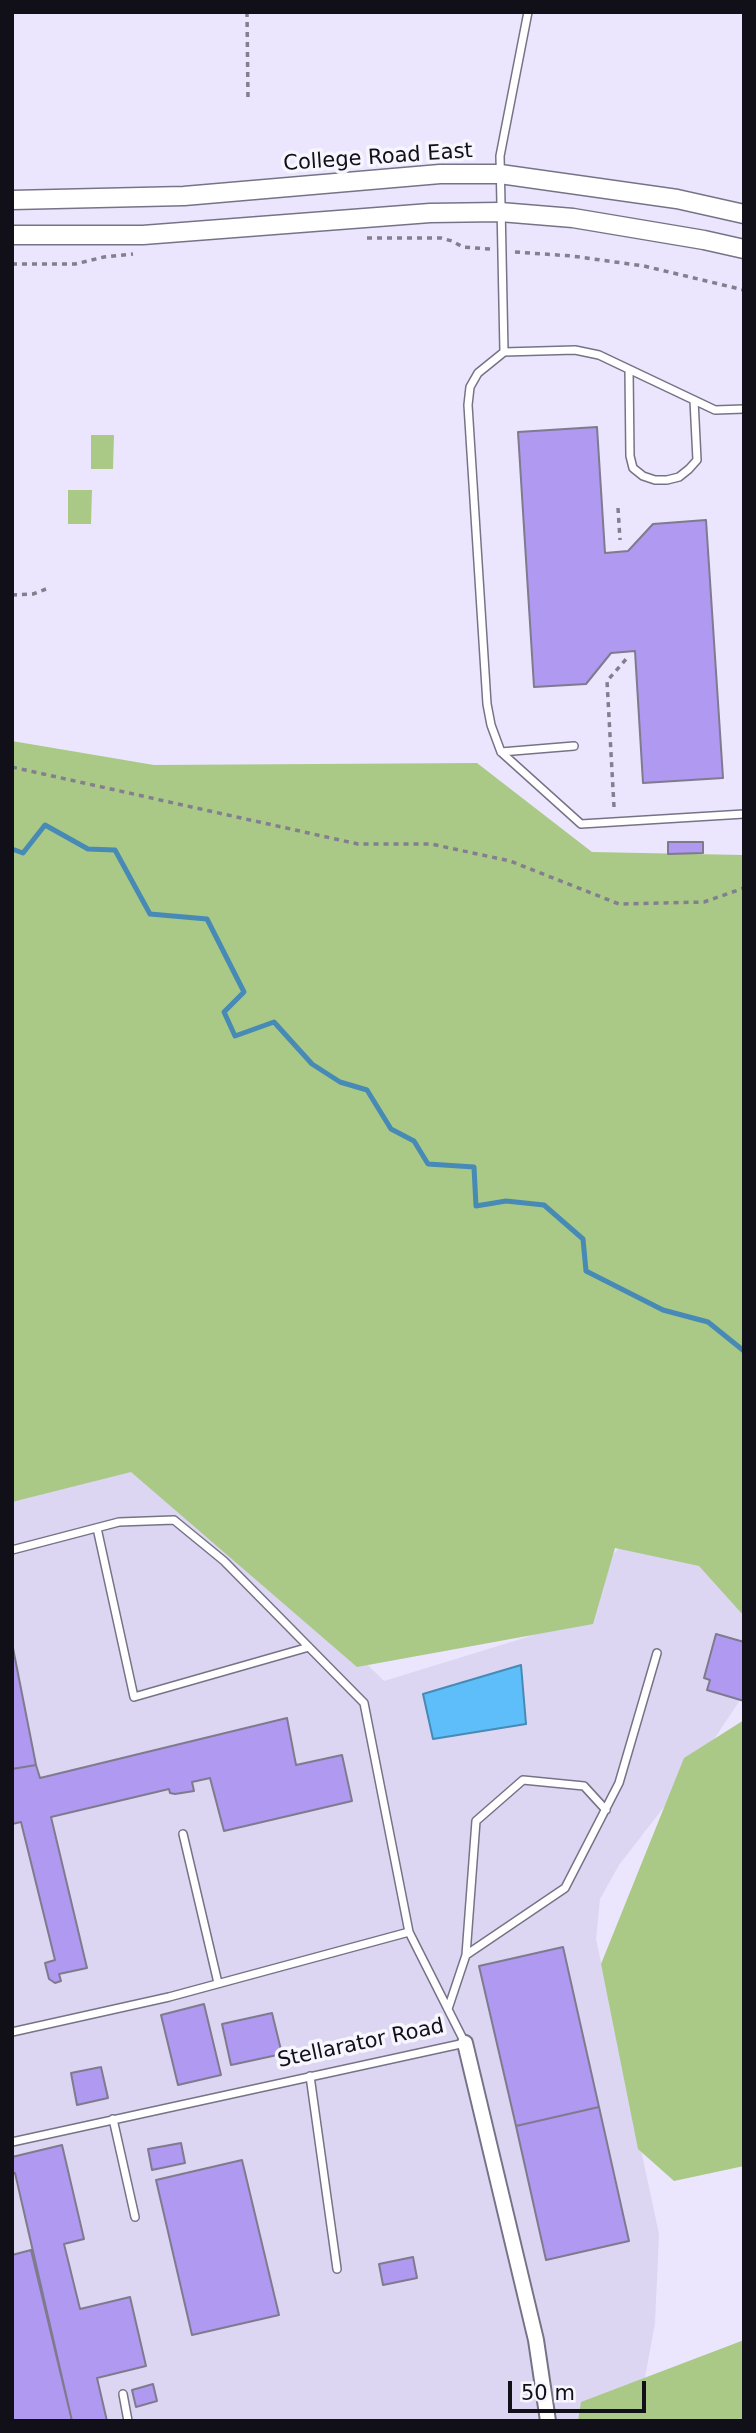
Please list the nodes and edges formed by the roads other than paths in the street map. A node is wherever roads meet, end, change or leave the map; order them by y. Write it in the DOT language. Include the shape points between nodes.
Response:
graph roads {
  1 [pos="528,12"];
  2 [pos="500,174"];
  3 [pos="12,200"];
  4 [pos="500,212"];
  5 [pos="744,214"];
  6 [pos="12,235"];
  7 [pos="744,249"];
  8 [pos="505,352"];
  9 [pos="629,370"];
  10 [pos="694,400"];
  11 [pos="744,410"];
  12 [pos="574,746"];
  13 [pos="501,752"];
  14 [pos="744,814"];
  15 [pos="97,1528"];
  16 [pos="12,1550"];
  17 [pos="309,1647"];
  18 [pos="657,1653"];
  19 [pos="606,1810"];
  20 [pos="183,1834"];
  21 [pos="409,1932"];
  22 [pos="466,1955"];
  23 [pos="218,1983"];
  24 [pos="448,2009"];
  25 [pos="12,2032"];
  26 [pos="465,2043"];
  27 [pos="310,2076"];
  28 [pos="113,2119"];
  29 [pos="12,2142"];
  30 [pos="135,2217"];
  31 [pos="337,2269"];
  32 [pos="123,2394"];
  33 [pos="128,2421"];
  34 [pos="548,2421"];
  1 -- 2 [label="lane"];
  2 -- 3 [label="street, College Road East" via="440,174 184,196"];
  2 -- 4 [label="lane"];
  2 -- 5 [label="street, College Road East" via="677,198"];
  4 -- 6 [label="street" via="430,212 143,234"];
  4 -- 7 [label="street" via="573,218"];
  4 -- 8 [label="lane"];
  8 -- 9 [label="lane" via="575,350 599,355"];
  8 -- 13 [label="lane" via="478,373 468,405 487,704"];
  9 -- 10 [label="lane"];
  9 -- 10 [label="lane" via="630,456 633,468 643,476 679,477 697,460"];
  10 -- 11 [label="lane" via="715,411"];
  12 -- 13 [label="lane"];
  13 -- 14 [label="lane" via="581,824"];
  15 -- 16 [label="lane"];
  15 -- 17 [label="lane" via="119,1522 174,1520 224,1561"];
  15 -- 17 [label="lane" via="134,1697"];
  17 -- 21 [label="lane" via="364,1703"];
  18 -- 19 [label="lane" via="620,1783"];
  19 -- 22 [label="lane" via="565,1888"];
  19 -- 22 [label="lane" via="584,1786 523,1780 476,1821"];
  20 -- 23 [label="lane"];
  21 -- 23 [label="lane"];
  21 -- 24 [label="lane"];
  22 -- 24 [label="lane"];
  23 -- 25 [label="lane"];
  24 -- 26 [label="lane"];
  26 -- 27 [label="lane, Stellarator Road"];
  26 -- 34 [label="street, Stellarator Road" via="536,2340"];
  27 -- 28 [label="lane, Stellarator Road"];
  27 -- 31 [label="lane"];
  28 -- 29 [label="lane, Stellarator Road"];
  28 -- 30 [label="lane"];
  32 -- 33 [label="lane"];
}
